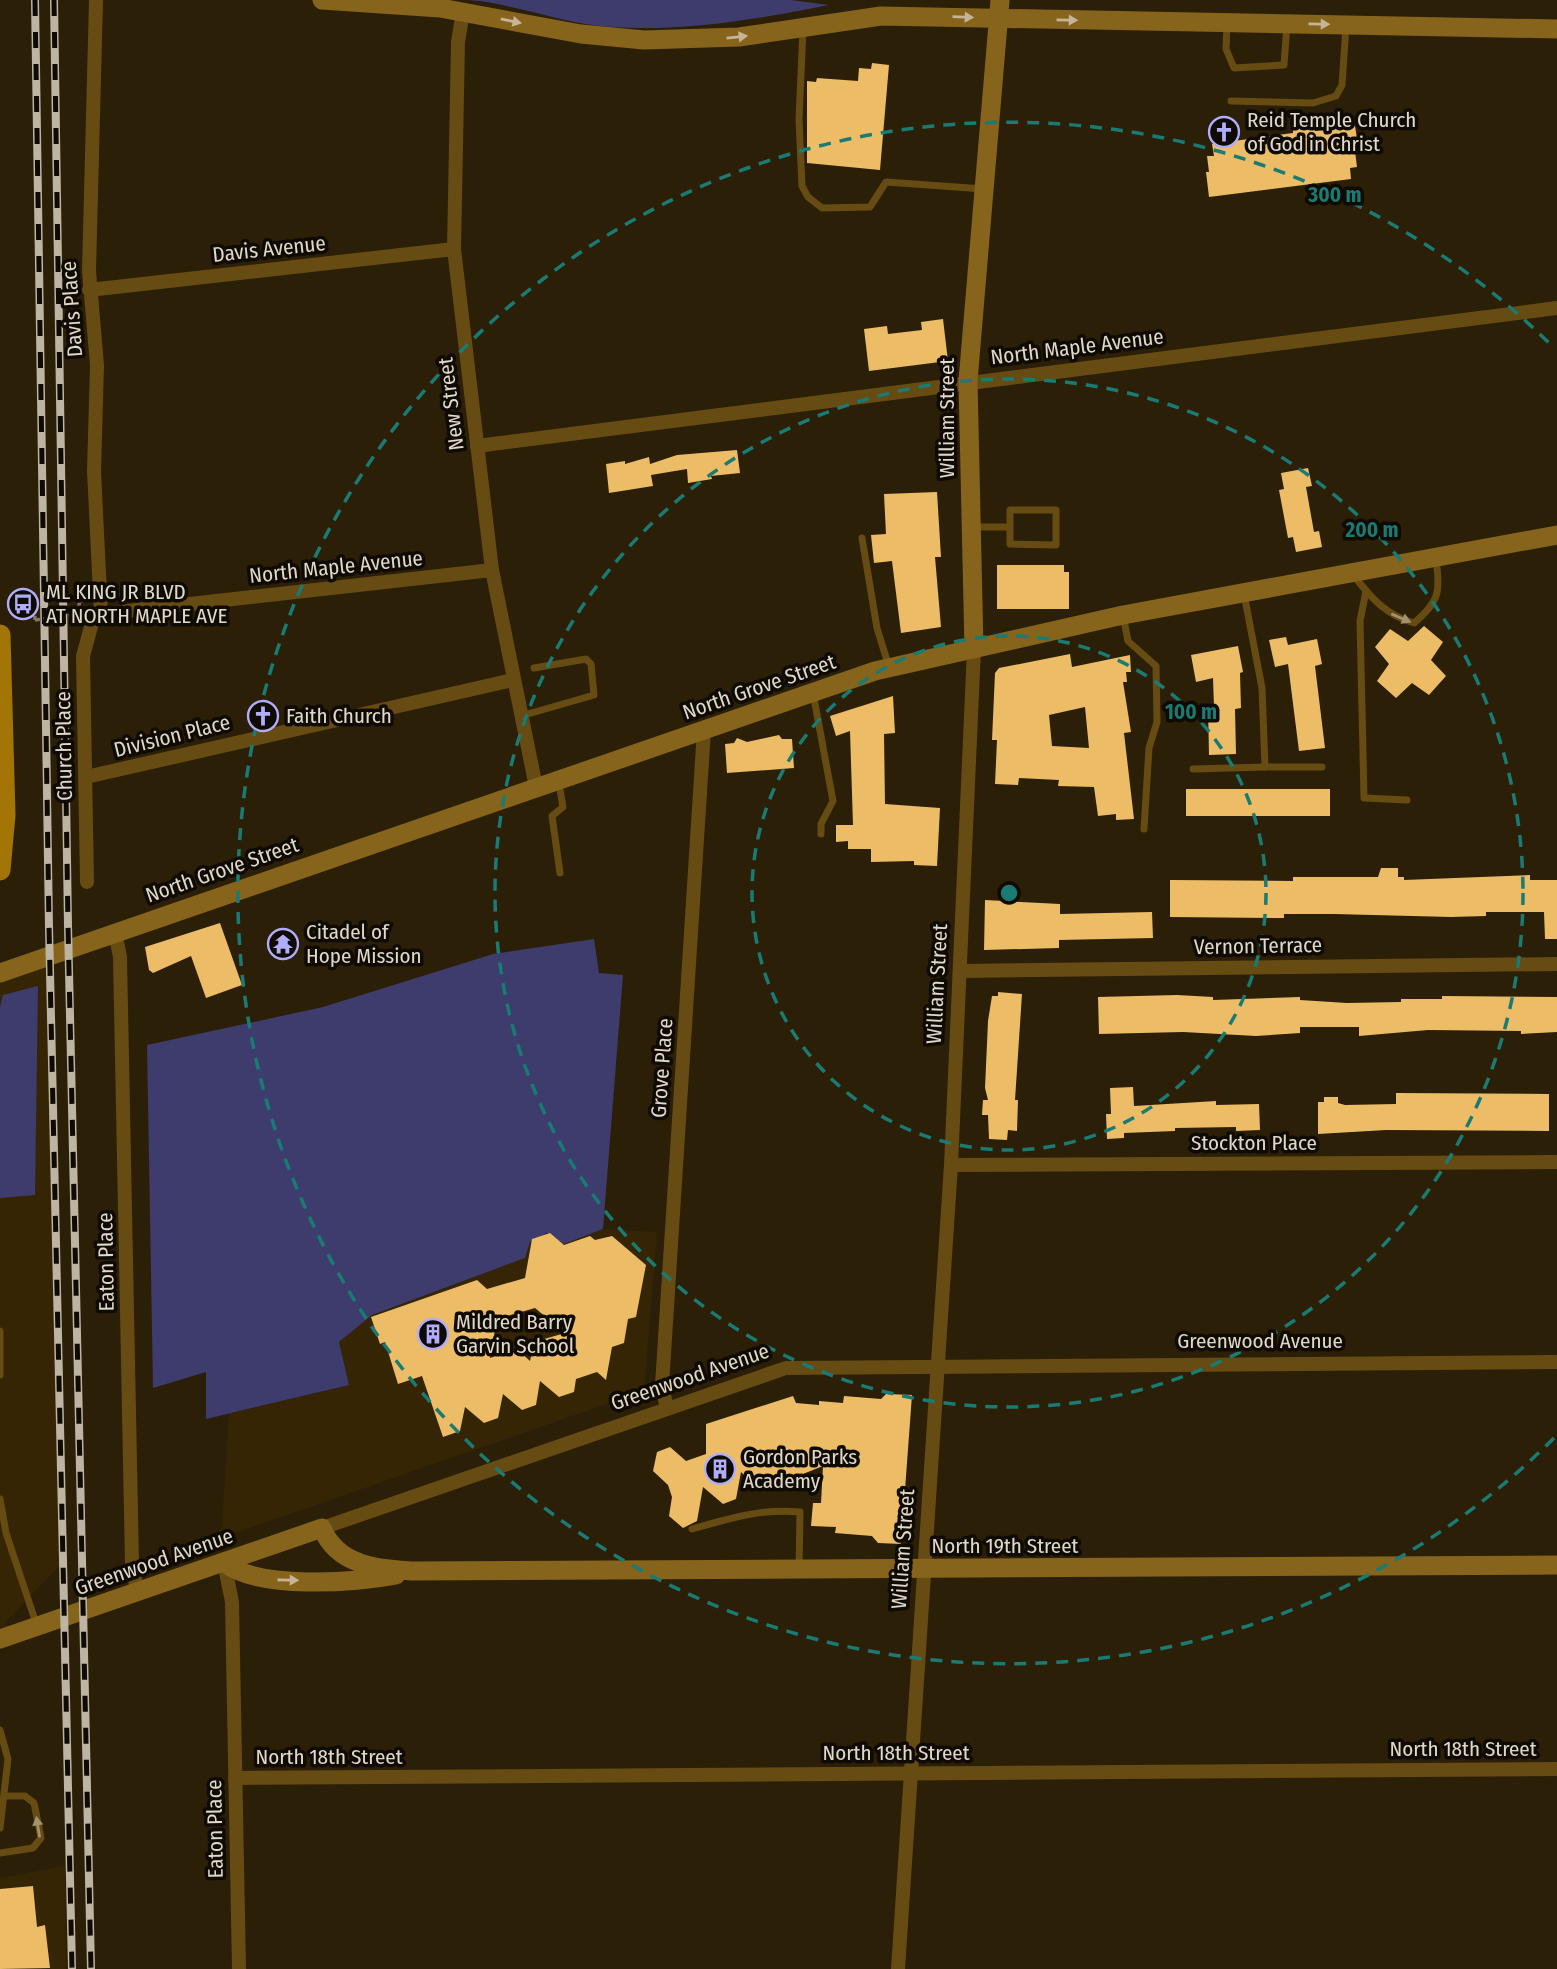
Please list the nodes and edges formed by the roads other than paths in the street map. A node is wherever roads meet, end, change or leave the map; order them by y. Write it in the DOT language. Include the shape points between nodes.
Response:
graph roads {
  1 [pos="96,0"];
  2 [pos="322,0"];
  3 [pos="999,8"];
  4 [pos="463,12"];
  5 [pos="1227,22"];
  6 [pos="1287,24"];
  7 [pos="1347,25"];
  8 [pos="803,28"];
  9 [pos="1557,29"];
  10 [pos="1231,101"];
  11 [pos="984,189"];
  12 [pos="454,249"];
  13 [pos="89,290"];
  14 [pos="1557,308"];
  15 [pos="968,382"];
  16 [pos="477,446"];
  17 [pos="971,527"];
  18 [pos="1010,527"];
  19 [pos="1557,535"];
  20 [pos="862,538"];
  21 [pos="1435,557"];
  22 [pos="492,570"];
  23 [pos="1351,573"];
  24 [pos="1366,591"];
  25 [pos="1244,594"];
  26 [pos="102,614"];
  27 [pos="1123,615"];
  28 [pos="0,635"];
  29 [pos="974,649"];
  30 [pos="534,668"];
  31 [pos="889,668"];
  32 [pos="513,681"];
  33 [pos="813,693"];
  34 [pos="520,717"];
  35 [pos="704,730"];
  36 [pos="1265,767"];
  37 [pos="1322,767"];
  38 [pos="1193,769"];
  39 [pos="86,777"];
  40 [pos="558,779"];
  41 [pos="536,787"];
  42 [pos="1408,800"];
  43 [pos="1144,829"];
  44 [pos="821,834"];
  45 [pos="0,870"];
  46 [pos="560,873"];
  47 [pos="87,882"];
  48 [pos="115,932"];
  49 [pos="1557,964"];
  50 [pos="960,971"];
  51 [pos="0,973"];
  52 [pos="1557,1162"];
  53 [pos="951,1165"];
  54 [pos="0,1331"];
  55 [pos="1557,1362"];
  56 [pos="938,1366"];
  57 [pos="0,1375"];
  58 [pos="667,1409"];
  59 [pos="0,1499"];
  60 [pos="322,1528"];
  61 [pos="692,1529"];
  62 [pos="224,1562"];
  63 [pos="1557,1565"];
  64 [pos="799,1569"];
  65 [pos="924,1569"];
  66 [pos="412,1571"];
  67 [pos="137,1591"];
  68 [pos="37,1626"];
  69 [pos="0,1639"];
  70 [pos="0,1730"];
  71 [pos="1557,1769"];
  72 [pos="911,1774"];
  73 [pos="235,1778"];
  74 [pos="5,1796"];
  75 [pos="0,1828"];
  76 [pos="0,1853"];
  77 [pos="239,1969"];
  78 [pos="898,1969"];
  1 -- 13 [label="street, Davis Place"];
  2 -- 4 [label="main road"];
  3 -- 5 [label="main road, one-way"];
  8 -- 3 [label="main road, one-way" via="881,16"];
  3 -- 11 [label="main road, William Street"];
  4 -- 8 [label="main road, one-way" via="581,34 645,40 738,37"];
  4 -- 12 [label="street, New Street" via="458,42"];
  5 -- 6 [label="main road"];
  5 -- 6 [label="lane" via="1229,60 1234,68 1246,69 1284,65"];
  6 -- 7 [label="main road, one-way"];
  7 -- 9 [label="main road"];
  7 -- 10 [label="lane" via="1342,85 1336,96 1313,103"];
  8 -- 11 [label="lane" via="799,119 802,186 808,197 822,208 870,207 886,182"];
  11 -- 15 [label="main road, William Street"];
  12 -- 13 [label="street, Davis Avenue"];
  12 -- 16 [label="street, New Street"];
  13 -- 26 [label="street, Davis Place" via="96,365 94,471"];
  14 -- 15 [label="street, North Maple Avenue"];
  15 -- 16 [label="street, North Maple Avenue"];
  15 -- 17 [label="main road, William Street"];
  16 -- 22 [label="street, New Street"];
  17 -- 18 [label="lane"];
  17 -- 29 [label="main road, William Street"];
  18 -- 18 [label="lane" via="1010,544 1056,545 1056,510 1010,510"];
  19 -- 21 [label="main road, North Grove Street"];
  20 -- 31 [label="lane" via="877,628"];
  21 -- 23 [label="main road, North Grove Street"];
  24 -- 21 [label="lane, one-way" via="1395,617 1414,623 1432,608 1439,589"];
  22 -- 26 [label="street, North Maple Avenue"];
  22 -- 32 [label="street, New Street"];
  23 -- 24 [label="lane"];
  23 -- 25 [label="main road, North Grove Street"];
  24 -- 42 [label="lane" via="1360,621 1364,798"];
  25 -- 27 [label="main road, North Grove Street"];
  25 -- 36 [label="lane" via="1262,688"];
  26 -- 39 [label="street, Church Place" via="92,623 83,656"];
  27 -- 29 [label="main road, North Grove Street"];
  27 -- 43 [label="lane" via="1128,641 1156,666 1157,722 1149,748"];
  28 -- 45 [label="main road" via="5,815"];
  29 -- 31 [label="main road, North Grove Street"];
  29 -- 50 [label="street, William Street"];
  30 -- 34 [label="lane" via="586,659 591,664 594,695"];
  31 -- 33 [label="main road, North Grove Street"];
  32 -- 34 [label="street, New Street"];
  32 -- 39 [label="street, Division Place"];
  33 -- 35 [label="main road, North Grove Street"];
  33 -- 44 [label="lane" via="833,801"];
  34 -- 41 [label="street, New Street"];
  35 -- 40 [label="main road, North Grove Street"];
  35 -- 58 [label="street, Grove Place" via="662,1385"];
  36 -- 37 [label="lane"];
  36 -- 38 [label="lane"];
  39 -- 47 [label="street, Church Place"];
  40 -- 41 [label="main road, North Grove Street"];
  40 -- 46 [label="lane" via="563,807 552,816 552,829"];
  41 -- 48 [label="main road, North Grove Street"];
  48 -- 51 [label="main road, North Grove Street"];
  48 -- 67 [label="street, Eaton Place" via="120,957 132,1564"];
  49 -- 50 [label="street, Vernon Terrace"];
  50 -- 53 [label="street, William Street"];
  52 -- 53 [label="street, Stockton Place"];
  53 -- 56 [label="street, William Street"];
  54 -- 57 [label="lane"];
  55 -- 56 [label="street, Greenwood Avenue"];
  56 -- 58 [label="street, Greenwood Avenue" via="786,1368"];
  56 -- 65 [label="street, William Street"];
  58 -- 60 [label="street, Greenwood Avenue"];
  59 -- 68 [label="lane" via="6,1533"];
  60 -- 62 [label="main road, Greenwood Avenue"];
  60 -- 66 [label="main road, North 19th Street" via="330,1545 344,1556 380,1568"];
  61 -- 64 [label="lane" via="776,1510 800,1512"];
  62 -- 66 [label="main road, North 19th Street, one-way" via="237,1573 264,1579 350,1581"];
  62 -- 67 [label="main road, Greenwood Avenue"];
  62 -- 73 [label="street, Eaton Place" via="232,1602"];
  63 -- 65 [label="main road, North 19th Street"];
  64 -- 65 [label="main road, North 19th Street"];
  64 -- 66 [label="main road, North 19th Street"];
  65 -- 72 [label="street, William Street"];
  67 -- 68 [label="main road, Greenwood Avenue"];
  68 -- 69 [label="main road, Greenwood Avenue"];
  70 -- 74 [label="lane" via="8,1759"];
  71 -- 72 [label="street, North 18th Street"];
  72 -- 73 [label="street, North 18th Street"];
  72 -- 78 [label="street, William Street"];
  73 -- 77 [label="street, Eaton Place"];
  74 -- 75 [label="lane"];
  76 -- 74 [label="lane, one-way" via="33,1848 41,1838 34,1803 25,1796"];
}
